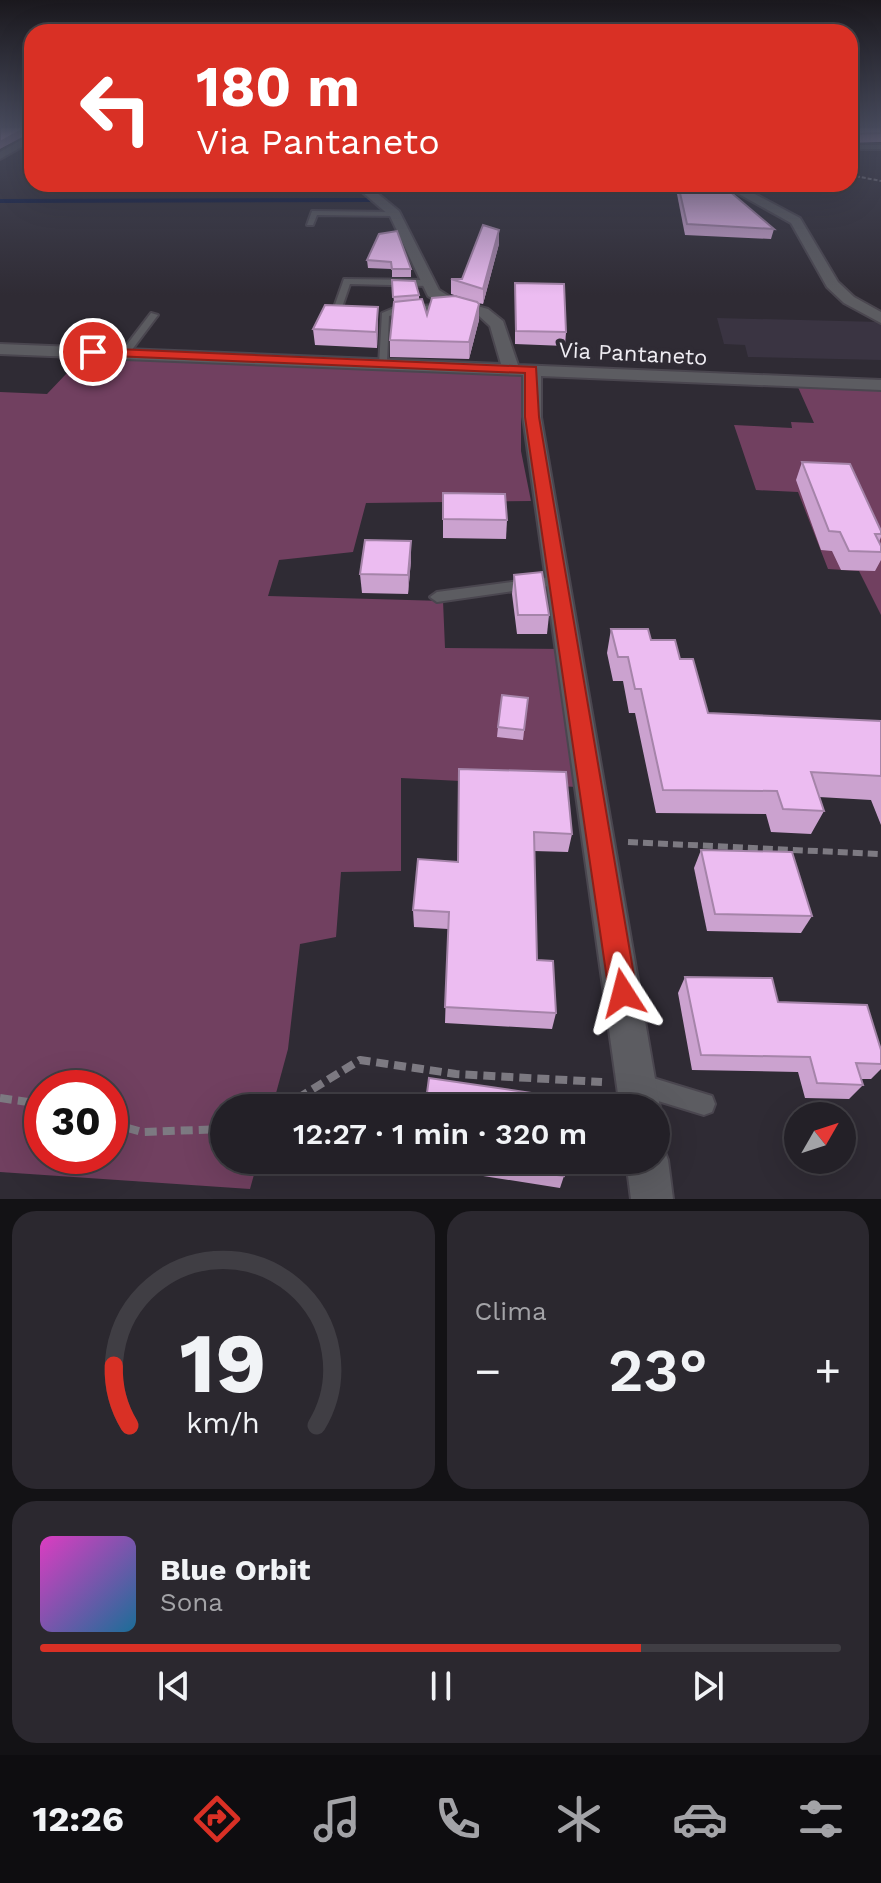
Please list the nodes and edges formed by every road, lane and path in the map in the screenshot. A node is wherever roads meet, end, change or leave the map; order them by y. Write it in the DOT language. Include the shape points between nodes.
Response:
graph roads {
  1 [pos="369,192"];
  2 [pos="742,192"];
  3 [pos="395,214"];
  4 [pos="310,223"];
  5 [pos="428,283"];
  6 [pos="462,306"];
  7 [pos="154,315"];
  8 [pos="335,316"];
  9 [pos="881,318"];
  10 [pos="0,349"];
  11 [pos="125,353"];
  12 [pos="382,363"];
  13 [pos="521,369"];
  14 [pos="881,385"];
  15 [pos="558,581"];
  16 [pos="437,597"];
  17 [pos="599,840"];
  18 [pos="878,854"];
  19 [pos="305,1094"];
  20 [pos="622,1094"];
  21 [pos="639,1094"];
  22 [pos="0,1098"];
  23 [pos="24,1100"];
  24 [pos="670,1100"];
  25 [pos="704,1104"];
  26 [pos="128,1128"];
  27 [pos="210,1130"];
  28 [pos="649,1174"];
  29 [pos="652,1199"];
  1 -- 3 [label="street"];
  2 -- 9 [label="street" via="796,221 832,284"];
  3 -- 4 [label="lane" via="315,213"];
  3 -- 5 [label="street"];
  5 -- 6 [label="street" via="433,293"];
  5 -- 8 [label="lane" via="347,281"];
  6 -- 12 [label="lane" via="385,315"];
  6 -- 13 [label="street" via="483,312 497,324"];
  7 -- 11 [label="lane"];
  10 -- 11 [label="street, Via Pantaneto"];
  11 -- 12 [label="street, Via Pantaneto"];
  12 -- 13 [label="street, Via Pantaneto"];
  13 -- 14 [label="street, Via Pantaneto"];
  13 -- 15 [label="street"];
  15 -- 16 [label="lane"];
  15 -- 17 [label="street"];
  17 -- 18 [label="path"];
  17 -- 21 [label="street"];
  19 -- 20 [label="path" via="360,1060"];
  22 -- 23 [label="path"];
  24 -- 25 [label="lane"];
  26 -- 27 [label="path"];
  28 -- 29 [label="street"];
}
